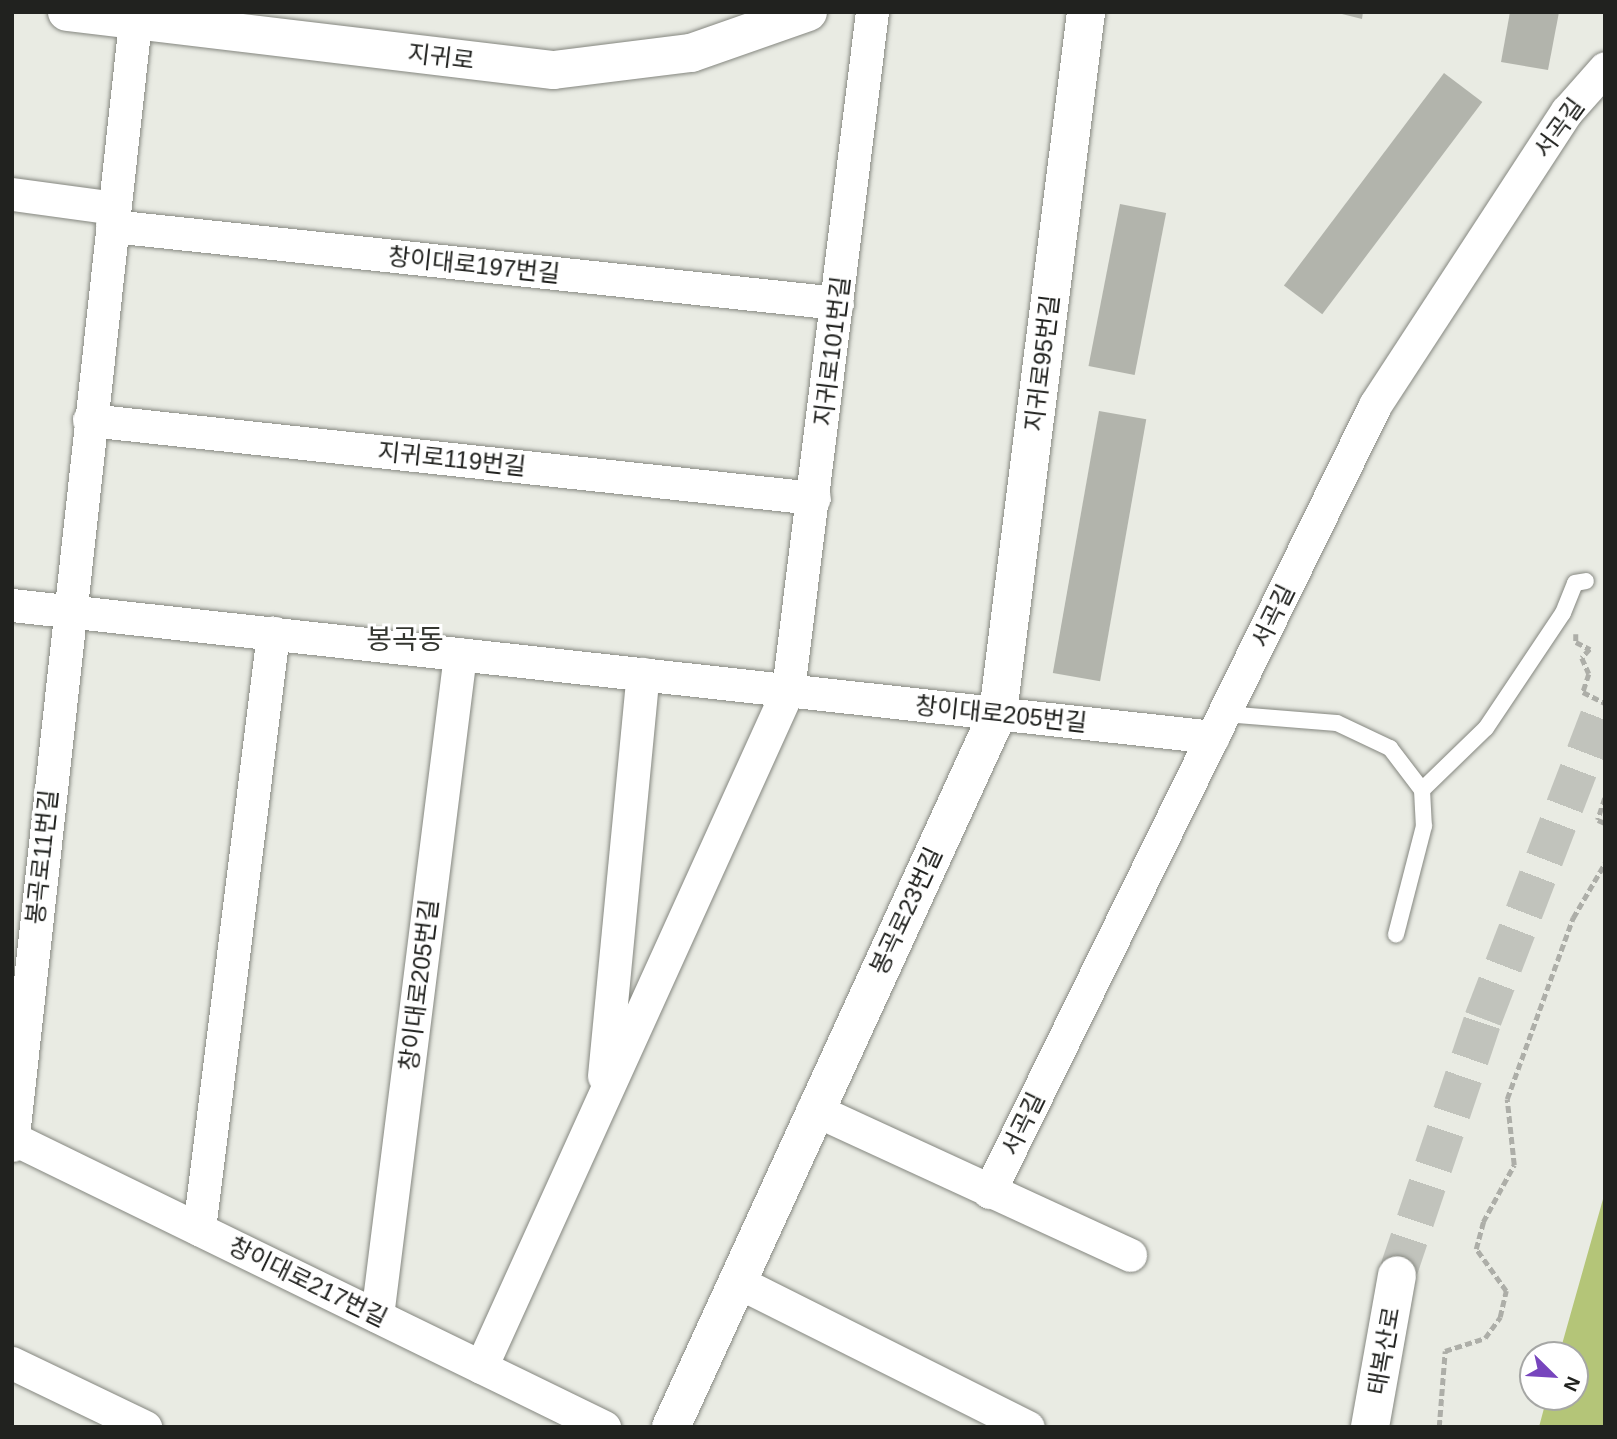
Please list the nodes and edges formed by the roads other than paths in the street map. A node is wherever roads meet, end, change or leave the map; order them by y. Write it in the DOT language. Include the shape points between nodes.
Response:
graph roads {
  1 [pos="67,12"];
  2 [pos="808,12"];
  3 [pos="872,12"];
  4 [pos="1086,12"];
  5 [pos="136,16"];
  6 [pos="1605,68"];
  7 [pos="12,194"];
  8 [pos="113,217"];
  9 [pos="837,303"];
  10 [pos="89,420"];
  11 [pos="814,498"];
  12 [pos="1586,581"];
  13 [pos="12,605"];
  14 [pos="68,611"];
  15 [pos="272,633"];
  16 [pos="460,654"];
  17 [pos="643,674"];
  18 [pos="788,690"];
  19 [pos="998,713"];
  20 [pos="1219,726"];
  21 [pos="1422,790"];
  22 [pos="1396,934"];
  23 [pos="601,1101"];
  24 [pos="813,1109"];
  25 [pos="13,1138"];
  26 [pos="12,1144"];
  27 [pos="989,1192"];
  28 [pos="199,1229"];
  29 [pos="1130,1255"];
  30 [pos="1397,1275"];
  31 [pos="738,1282"];
  32 [pos="377,1316"];
  33 [pos="12,1363"];
  34 [pos="481,1367"];
  35 [pos="145,1427"];
  36 [pos="604,1427"];
  37 [pos="671,1427"];
  38 [pos="1028,1427"];
  39 [pos="1370,1427"];
  1 -- 5 [label="street, 지귀로"];
  2 -- 5 [label="street, 지귀로" via="691,53 554,70"];
  3 -- 9 [label="street, 지귀로101번길"];
  4 -- 19 [label="street, 지귀로95번길"];
  5 -- 8 [label="street"];
  6 -- 20 [label="street, 서곡길" via="1567,111 1375,405"];
  7 -- 8 [label="street, 창이대로197번길"];
  8 -- 9 [label="street, 창이대로197번길"];
  8 -- 10 [label="street"];
  9 -- 11 [label="street, 지귀로101번길"];
  10 -- 11 [label="street, 지귀로119번길"];
  10 -- 14 [label="street"];
  11 -- 18 [label="street, 지귀로101번길"];
  12 -- 21 [label="lane" via="1575,583 1563,613 1486,728"];
  13 -- 14 [label="street, 창이대로205번길"];
  14 -- 15 [label="street, 창이대로205번길"];
  14 -- 25 [label="street, 봉곡로11번길"];
  15 -- 16 [label="street, 창이대로205번길"];
  15 -- 28 [label="street"];
  16 -- 17 [label="street, 창이대로205번길"];
  16 -- 32 [label="street, 창이대로205번길"];
  17 -- 18 [label="street, 창이대로205번길"];
  17 -- 23 [label="street"];
  18 -- 19 [label="street, 창이대로205번길"];
  18 -- 23 [label="street"];
  19 -- 20 [label="street, 창이대로205번길"];
  19 -- 24 [label="street, 봉곡로23번길"];
  20 -- 21 [label="lane" via="1337,723 1390,748"];
  20 -- 27 [label="street, 서곡길"];
  21 -- 22 [label="lane" via="1424,826"];
  23 -- 34 [label="street"];
  24 -- 27 [label="street"];
  24 -- 31 [label="street, 봉곡로23번길"];
  25 -- 26 [label="street, 봉곡로11번길"];
  25 -- 28 [label="street, 창이대로217번길"];
  27 -- 29 [label="street"];
  28 -- 32 [label="street, 창이대로217번길"];
  30 -- 39 [label="street, 태복산로"];
  31 -- 37 [label="street, 봉곡로23번길"];
  31 -- 38 [label="street"];
  32 -- 34 [label="street, 창이대로217번길"];
  33 -- 35 [label="street"];
  34 -- 36 [label="street, 창이대로217번길"];
}
